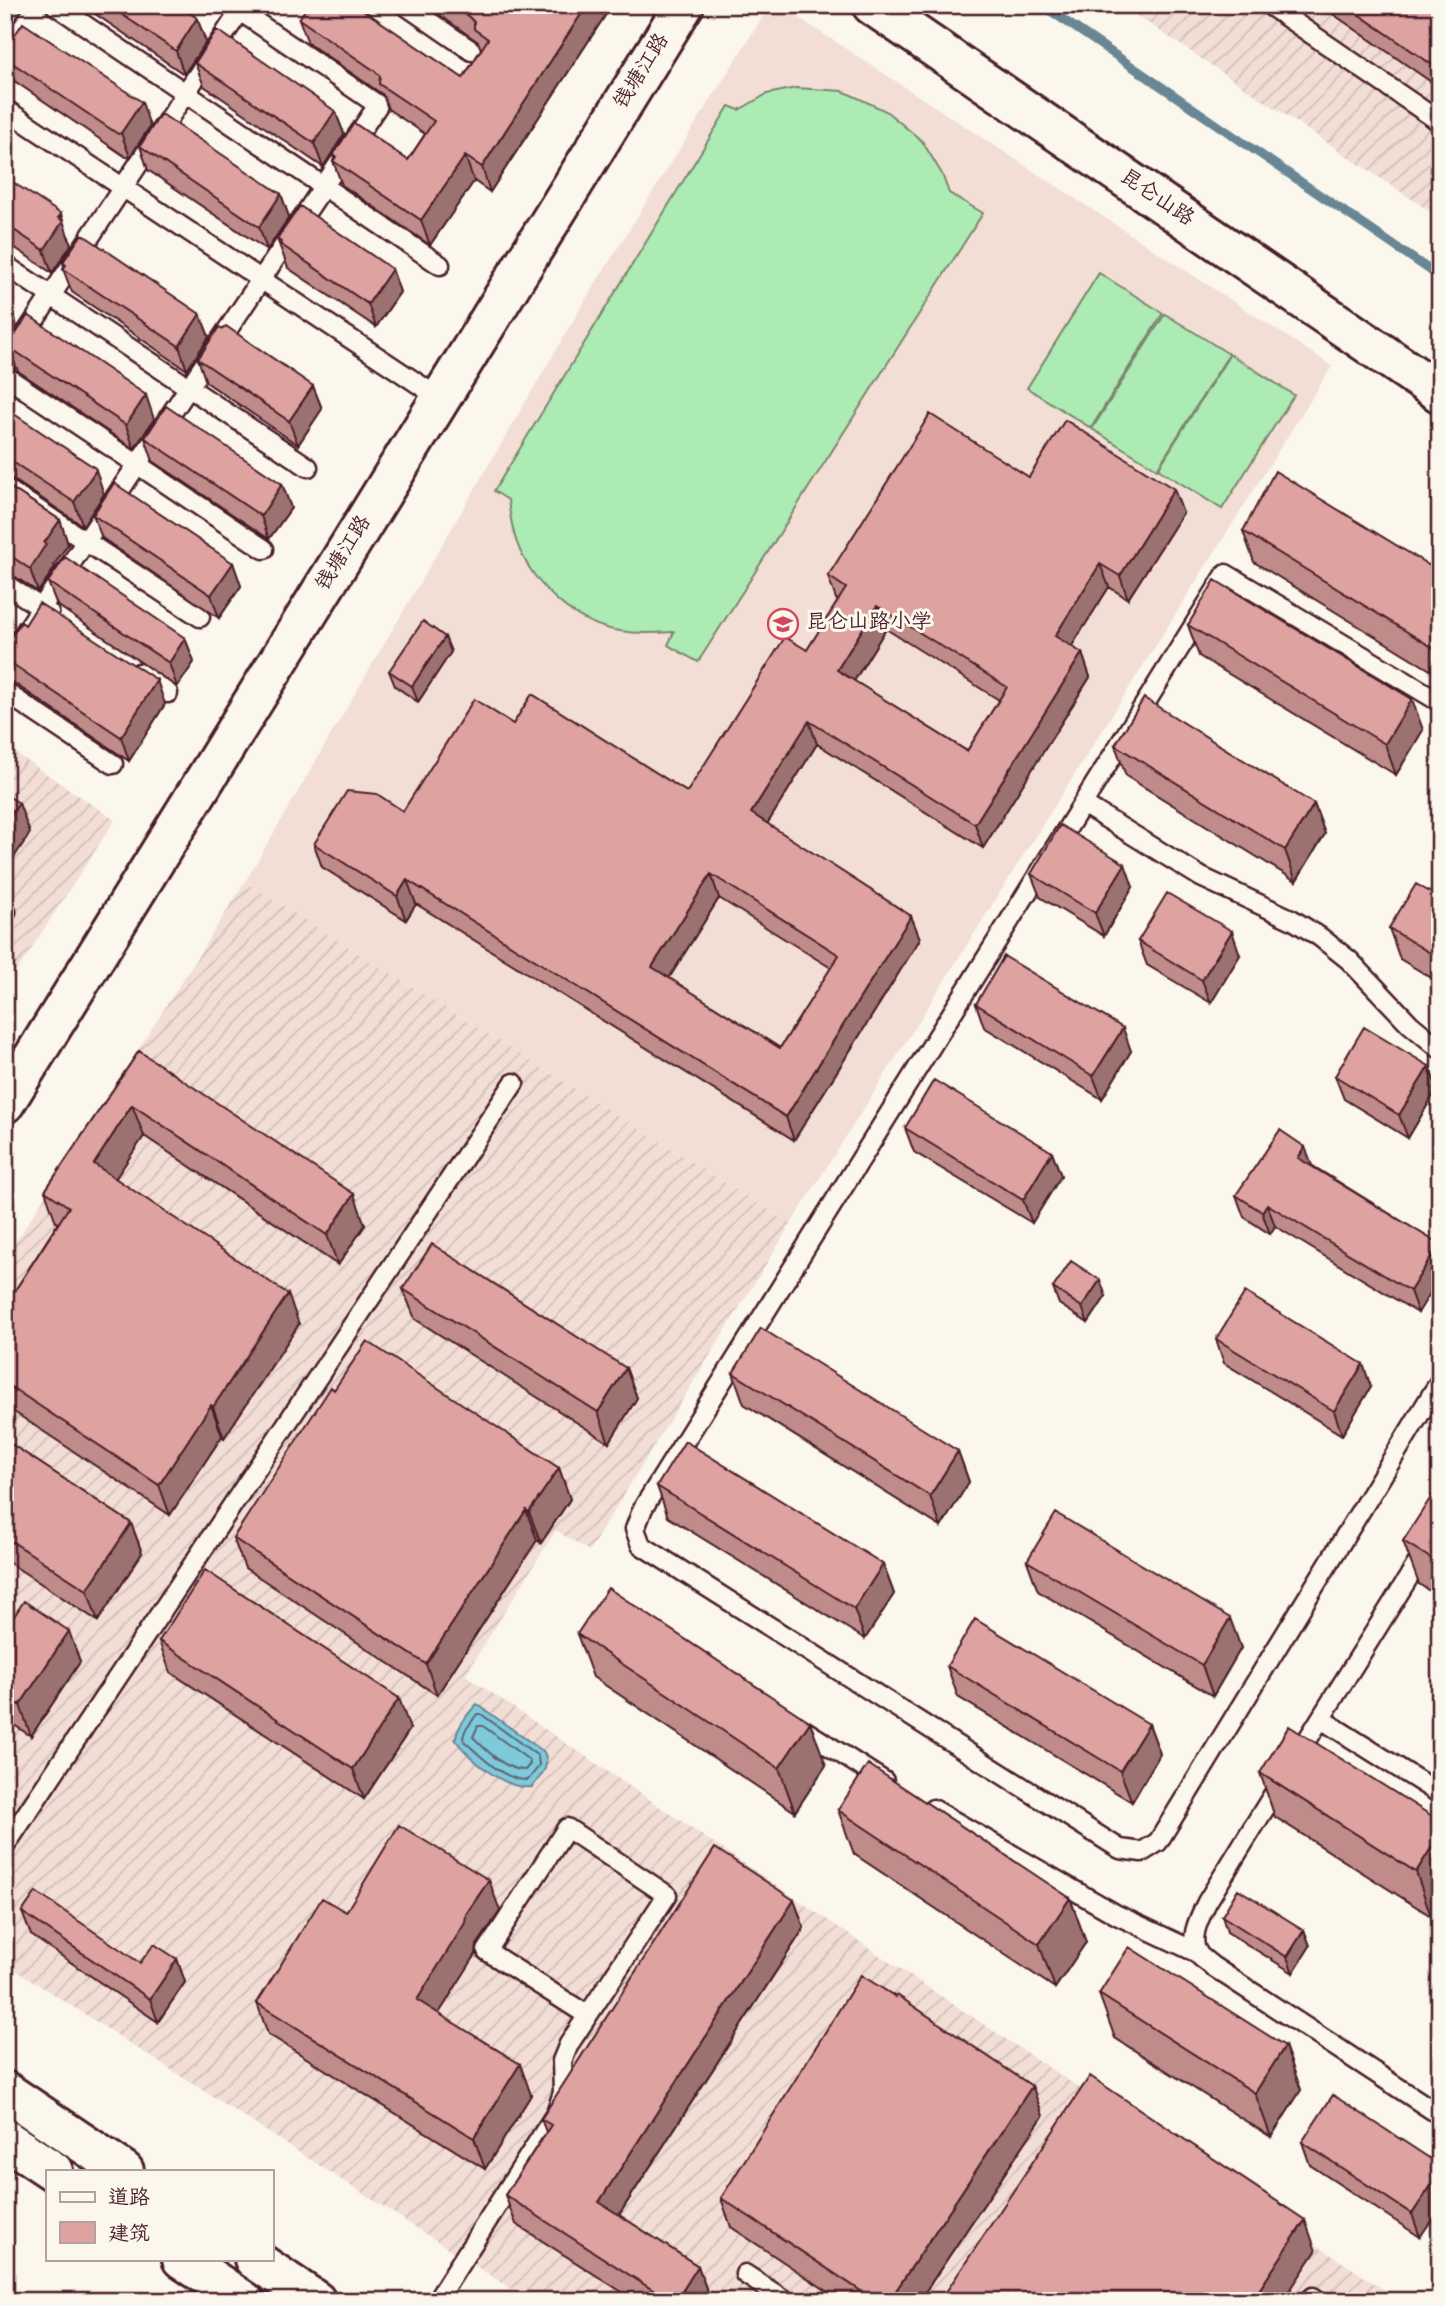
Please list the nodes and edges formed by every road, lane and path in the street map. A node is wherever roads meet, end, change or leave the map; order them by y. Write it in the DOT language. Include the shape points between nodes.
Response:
graph roads {
  1 [pos="13,5"];
  2 [pos="55,5"];
  3 [pos="405,5"];
  4 [pos="684,5"];
  5 [pos="872,5"];
  6 [pos="1269,5"];
  7 [pos="238,7"];
  8 [pos="5,16"];
  9 [pos="472,51"];
  10 [pos="185,93"];
  11 [pos="5,109"];
  12 [pos="1440,122"];
  13 [pos="323,186"];
  14 [pos="123,188"];
  15 [pos="5,265"];
  16 [pos="440,265"];
  17 [pos="261,279"];
  18 [pos="52,296"];
  19 [pos="5,365"];
  20 [pos="5,376"];
  21 [pos="189,388"];
  22 [pos="1440,393"];
  23 [pos="441,398"];
  24 [pos="138,464"];
  25 [pos="308,467"];
  26 [pos="5,488"];
  27 [pos="86,541"];
  28 [pos="264,549"];
  29 [pos="5,584"];
  30 [pos="41,608"];
  31 [pos="200,617"];
  32 [pos="64,624"];
  33 [pos="5,662"];
  34 [pos="122,662"];
  35 [pos="5,692"];
  36 [pos="168,693"];
  37 [pos="1440,702"];
  38 [pos="113,764"];
  39 [pos="1083,804"];
  40 [pos="1440,1049"];
  41 [pos="514,1083"];
  42 [pos="5,1104"];
  43 [pos="1440,1381"];
  44 [pos="1440,1527"];
  45 [pos="785,1717"];
  46 [pos="1321,1719"];
  47 [pos="1440,1794"];
  48 [pos="5,1846"];
  49 [pos="1198,1953"];
  50 [pos="587,2015"];
  51 [pos="5,2091"];
  52 [pos="1440,2115"];
  53 [pos="5,2138"];
  54 [pos="52,2170"];
  55 [pos="123,2170"];
  56 [pos="183,2260"];
  57 [pos="255,2260"];
  58 [pos="745,2274"];
  59 [pos="244,2301"];
  60 [pos="316,2301"];
  61 [pos="436,2301"];
  62 [pos="786,2301"];
  63 [pos="1311,2301"];
  64 [pos="1318,2301"];
  1 -- 8 [label="lane"];
  2 -- 10 [label="lane"];
  3 -- 9 [label="lane"];
  4 -- 23 [label="street, 钱塘江路"];
  5 -- 22 [label="street, 昆仑山路"];
  6 -- 12 [label="lane"];
  7 -- 10 [label="lane"];
  7 -- 13 [label="lane" via="378,105"];
  10 -- 13 [label="lane"];
  10 -- 14 [label="lane"];
  11 -- 14 [label="lane"];
  13 -- 16 [label="lane"];
  13 -- 17 [label="lane"];
  14 -- 17 [label="lane"];
  14 -- 18 [label="lane"];
  15 -- 18 [label="lane"];
  17 -- 21 [label="lane"];
  17 -- 23 [label="lane"];
  18 -- 19 [label="lane"];
  18 -- 21 [label="lane"];
  20 -- 24 [label="lane"];
  21 -- 24 [label="lane"];
  21 -- 25 [label="lane"];
  23 -- 42 [label="street, 钱塘江路"];
  24 -- 27 [label="lane"];
  24 -- 28 [label="lane"];
  26 -- 27 [label="lane"];
  27 -- 30 [label="lane"];
  27 -- 31 [label="lane"];
  29 -- 30 [label="lane"];
  30 -- 32 [label="lane"];
  30 -- 33 [label="lane"];
  34 -- 36 [label="lane"];
  35 -- 38 [label="lane"];
  37 -- 39 [label="lane" via="1226,574"];
  39 -- 40 [label="lane" via="1200,877 1293,919 1320,937"];
  39 -- 43 [label="lane" via="643,1508 635,1529 641,1545 1120,1849 1142,1852 1158,1842"];
  41 -- 48 [label="lane"];
  44 -- 46 [label="lane"];
  45 -- 49 [label="lane" via="1117,1915"];
  46 -- 47 [label="lane"];
  46 -- 49 [label="lane" via="1207,1902 1194,1937"];
  49 -- 52 [label="lane"];
  50 -- 50 [label="lane" via="487,1951 567,1828 667,1895"];
  50 -- 61 [label="lane" via="562,2061 563,2093 555,2115"];
  51 -- 55 [label="street"];
  53 -- 54 [label="street"];
  56 -- 59 [label="street"];
  57 -- 60 [label="street"];
  58 -- 62 [label="lane"];
  63 -- 64 [label="lane" via="1313,2297"];
}
